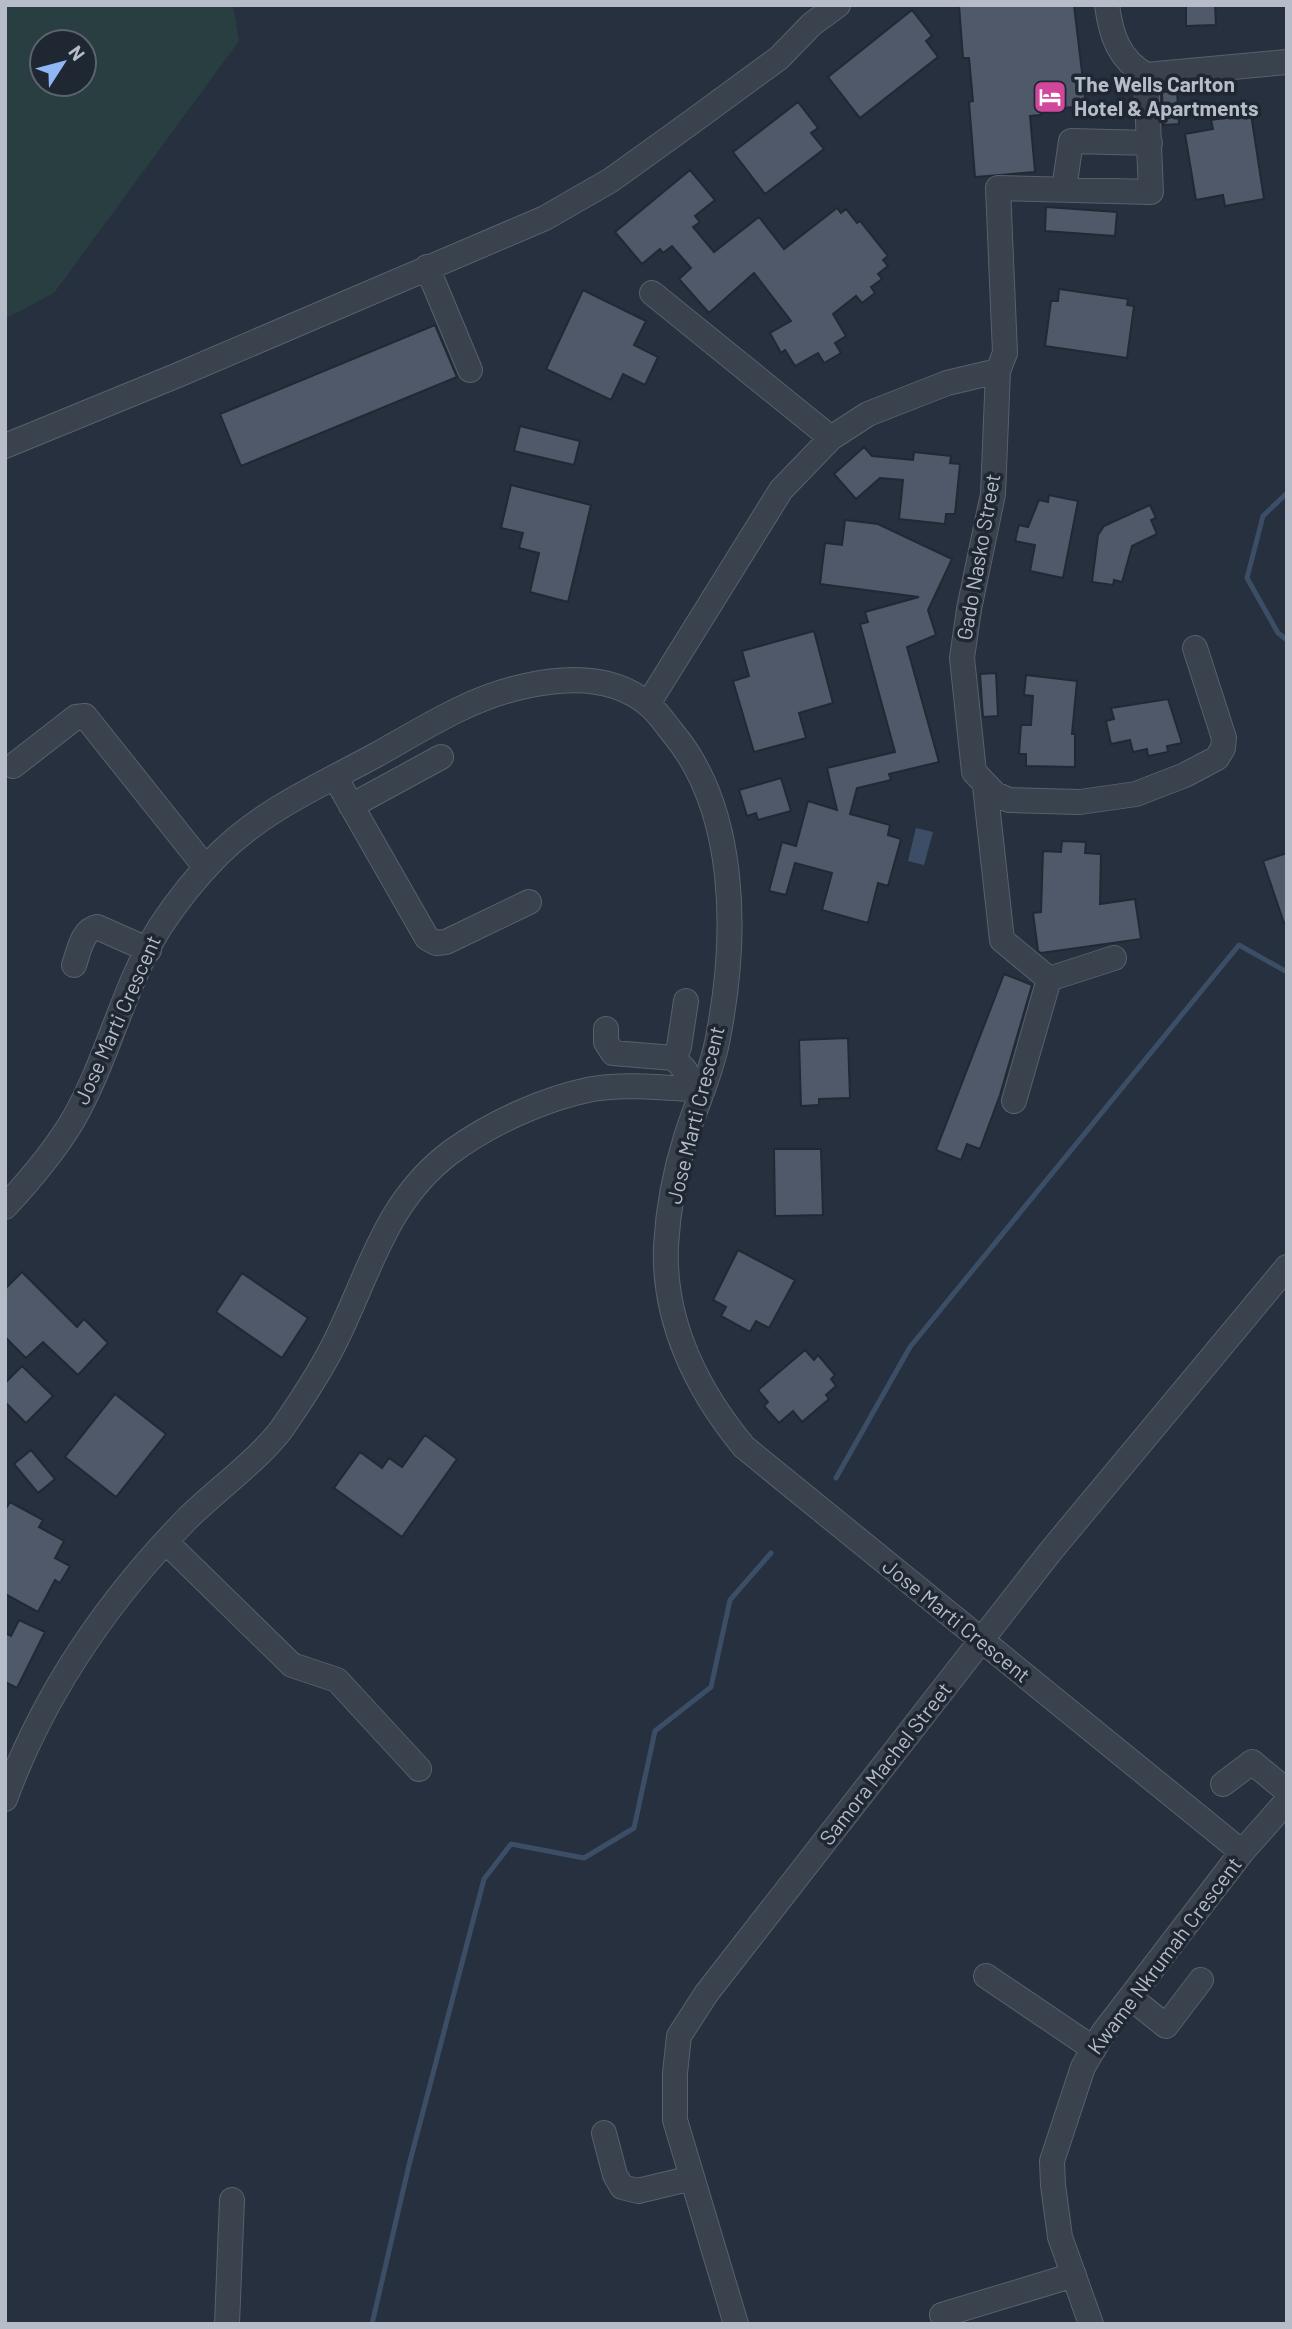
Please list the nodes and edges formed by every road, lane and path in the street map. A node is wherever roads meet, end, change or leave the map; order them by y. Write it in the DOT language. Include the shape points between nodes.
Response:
graph roads {
  1 [pos="838,5"];
  2 [pos="1107,5"];
  3 [pos="1287,62"];
  4 [pos="1146,75"];
  5 [pos="1150,144"];
  6 [pos="1064,190"];
  7 [pos="427,267"];
  8 [pos="652,293"];
  9 [pos="470,370"];
  10 [pos="998,371"];
  11 [pos="831,438"];
  12 [pos="5,446"];
  13 [pos="1195,648"];
  14 [pos="648,704"];
  15 [pos="441,757"];
  16 [pos="13,766"];
  17 [pos="335,777"];
  18 [pos="985,786"];
  19 [pos="351,806"];
  20 [pos="206,868"];
  21 [pos="529,902"];
  22 [pos="149,950"];
  23 [pos="1114,958"];
  24 [pos="74,965"];
  25 [pos="1049,979"];
  26 [pos="686,1001"];
  27 [pos="606,1029"];
  28 [pos="674,1058"];
  29 [pos="699,1090"];
  30 [pos="1014,1101"];
  31 [pos="5,1208"];
  32 [pos="1287,1267"];
  33 [pos="166,1542"];
  34 [pos="981,1641"];
  35 [pos="419,1769"];
  36 [pos="1223,1784"];
  37 [pos="1287,1791"];
  38 [pos="5,1799"];
  39 [pos="1287,1801"];
  40 [pos="1242,1852"];
  41 [pos="986,1976"];
  42 [pos="1201,1980"];
  43 [pos="1131,1998"];
  44 [pos="1094,2049"];
  45 [pos="604,2133"];
  46 [pos="692,2178"];
  47 [pos="232,2200"];
  48 [pos="1074,2275"];
  49 [pos="942,2315"];
  50 [pos="729,2321"];
  51 [pos="227,2324"];
  52 [pos="1091,2324"];
  1 -- 7 [label="street" via="779,58 611,180 545,218"];
  2 -- 4 [label="street" via="1117,47 1130,66"];
  3 -- 4 [label="street"];
  4 -- 5 [label="street"];
  5 -- 6 [label="street" via="1070,141"];
  5 -- 6 [label="street" via="1151,192"];
  6 -- 10 [label="street, Gado Nasko Street" via="998,188 1005,353"];
  7 -- 9 [label="street"];
  7 -- 12 [label="street"];
  8 -- 11 [label="street"];
  10 -- 11 [label="street" via="947,383 868,414"];
  10 -- 18 [label="street, Gado Nasko Street" via="993,494 962,658 974,772"];
  11 -- 14 [label="street" via="781,490"];
  13 -- 18 [label="street" via="1224,738 1217,758 1136,794 1080,802 1009,800"];
  14 -- 17 [label="street, Jose Marti Crescent" via="600,682 551,680 486,695"];
  14 -- 29 [label="street, Jose Marti Crescent" via="681,742 700,775 717,814 726,870 725,978 719,1033"];
  15 -- 19 [label="street"];
  16 -- 20 [label="street" via="76,717 85,716"];
  17 -- 19 [label="street"];
  17 -- 20 [label="street, Jose Marti Crescent" via="257,821"];
  18 -- 25 [label="street, Gado Nasko Street" via="1002,940"];
  19 -- 21 [label="street" via="427,938 436,943"];
  20 -- 22 [label="street, Jose Marti Crescent" via="159,929"];
  22 -- 24 [label="street" via="90,928"];
  22 -- 31 [label="street, Jose Marti Crescent" via="73,1120 42,1166"];
  23 -- 25 [label="street"];
  25 -- 30 [label="street"];
  26 -- 28 [label="street"];
  27 -- 28 [label="street" via="606,1042 613,1053"];
  28 -- 29 [label="street"];
  29 -- 33 [label="street" via="594,1089 503,1121 452,1152 416,1184 381,1235 338,1336 280,1431"];
  29 -- 34 [label="street, Jose Marti Crescent" via="673,1190 666,1248 674,1322 701,1383 744,1447"];
  32 -- 34 [label="street, Samora Machel Street"];
  33 -- 35 [label="street" via="292,1665 337,1680"];
  33 -- 38 [label="street" via="83,1645 22,1754"];
  34 -- 40 [label="street, Jose Marti Crescent"];
  34 -- 46 [label="street, Samora Machel Street" via="706,1994 679,2036 675,2120"];
  36 -- 37 [label="street" via="1252,1762"];
  39 -- 40 [label="street, Kwame Nkrumah Crescent"];
  40 -- 43 [label="street, Kwame Nkrumah Crescent"];
  41 -- 44 [label="street"];
  42 -- 43 [label="street" via="1166,2026"];
  43 -- 44 [label="street, Kwame Nkrumah Crescent"];
  44 -- 48 [label="street, Kwame Nkrumah Crescent" via="1083,2067 1052,2161 1060,2236"];
  45 -- 46 [label="street" via="622,2187 638,2191"];
  46 -- 50 [label="street, Samora Machel Street"];
  47 -- 51 [label="street"];
  48 -- 49 [label="street"];
  48 -- 52 [label="street, Kwame Nkrumah Crescent"];
}
